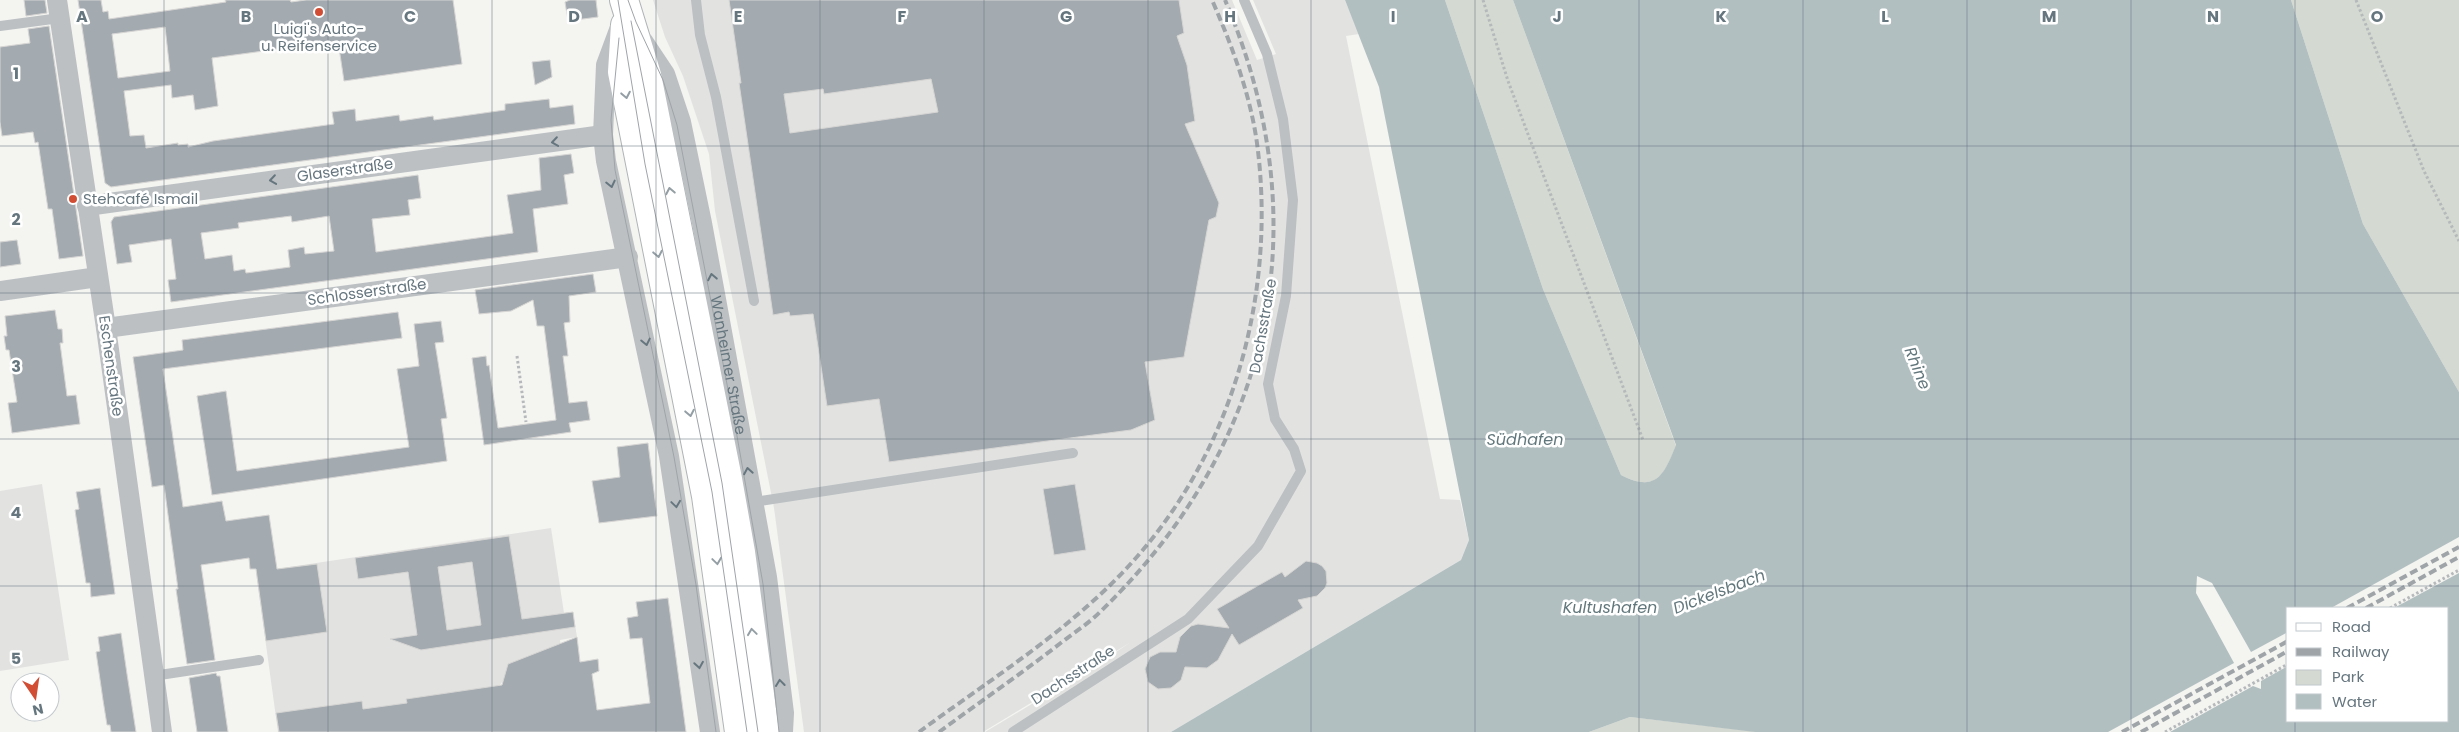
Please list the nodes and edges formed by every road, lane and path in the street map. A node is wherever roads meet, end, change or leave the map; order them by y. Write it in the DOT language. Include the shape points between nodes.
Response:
graph roads {
  1 [pos="696,0"];
  2 [pos="1244,0"];
  3 [pos="1483,0"];
  4 [pos="2356,0"];
  5 [pos="625,6"];
  6 [pos="58,9"];
  7 [pos="0,26"];
  8 [pos="603,135"];
  9 [pos="87,206"];
  10 [pos="2459,241"];
  11 [pos="628,257"];
  12 [pos="98,277"];
  13 [pos="0,290"];
  14 [pos="754,302"];
  15 [pos="106,328"];
  16 [pos="517,356"];
  17 [pos="526,422"];
  18 [pos="1643,440"];
  19 [pos="1073,453"];
  20 [pos="754,502"];
  21 [pos="2459,570"];
  22 [pos="2392,607"];
  23 [pos="259,660"];
  24 [pos="2286,665"];
  25 [pos="153,676"];
  26 [pos="162,732"];
  27 [pos="710,732"];
  28 [pos="739,732"];
  29 [pos="765,732"];
  30 [pos="783,732"];
  31 [pos="1013,732"];
  32 [pos="2165,732"];
  1 -- 14 [label="lane" via="700,35 718,106"];
  2 -- 31 [label="lane, Dachsstraße" via="1268,54 1283,119 1293,200 1286,296 1268,384 1275,419 1294,449 1301,471 1258,546 1188,619"];
  3 -- 18 [label="path" via="1508,81"];
  4 -- 10 [label="path" via="2424,171"];
  5 -- 8 [label="street" via="606,65"];
  20 -- 5 [label="street, Wanheimer Straße, one-way" via="681,122 665,74"];
  5 -- 28 [label="street, one-way" via="622,72 706,496"];
  29 -- 5 [label="street, Wanheimer Straße, one-way" via="728,479 647,75"];
  6 -- 7 [label="lane"];
  6 -- 9 [label="street, Eschenstraße"];
  8 -- 9 [label="street, Glaserstraße, one-way"];
  8 -- 11 [label="street, one-way" via="608,172"];
  9 -- 12 [label="street, Eschenstraße"];
  11 -- 15 [label="street, Schlosserstraße"];
  11 -- 27 [label="street, one-way" via="669,456"];
  12 -- 13 [label="street"];
  12 -- 15 [label="street, Eschenstraße"];
  15 -- 25 [label="street, Eschenstraße"];
  16 -- 17 [label="path"];
  19 -- 20 [label="lane"];
  30 -- 20 [label="street, Wanheimer Straße, one-way" via="784,712 767,577"];
  21 -- 22 [label="path"];
  23 -- 25 [label="lane"];
  24 -- 32 [label="path"];
  25 -- 26 [label="street, Eschenstraße"];
}
